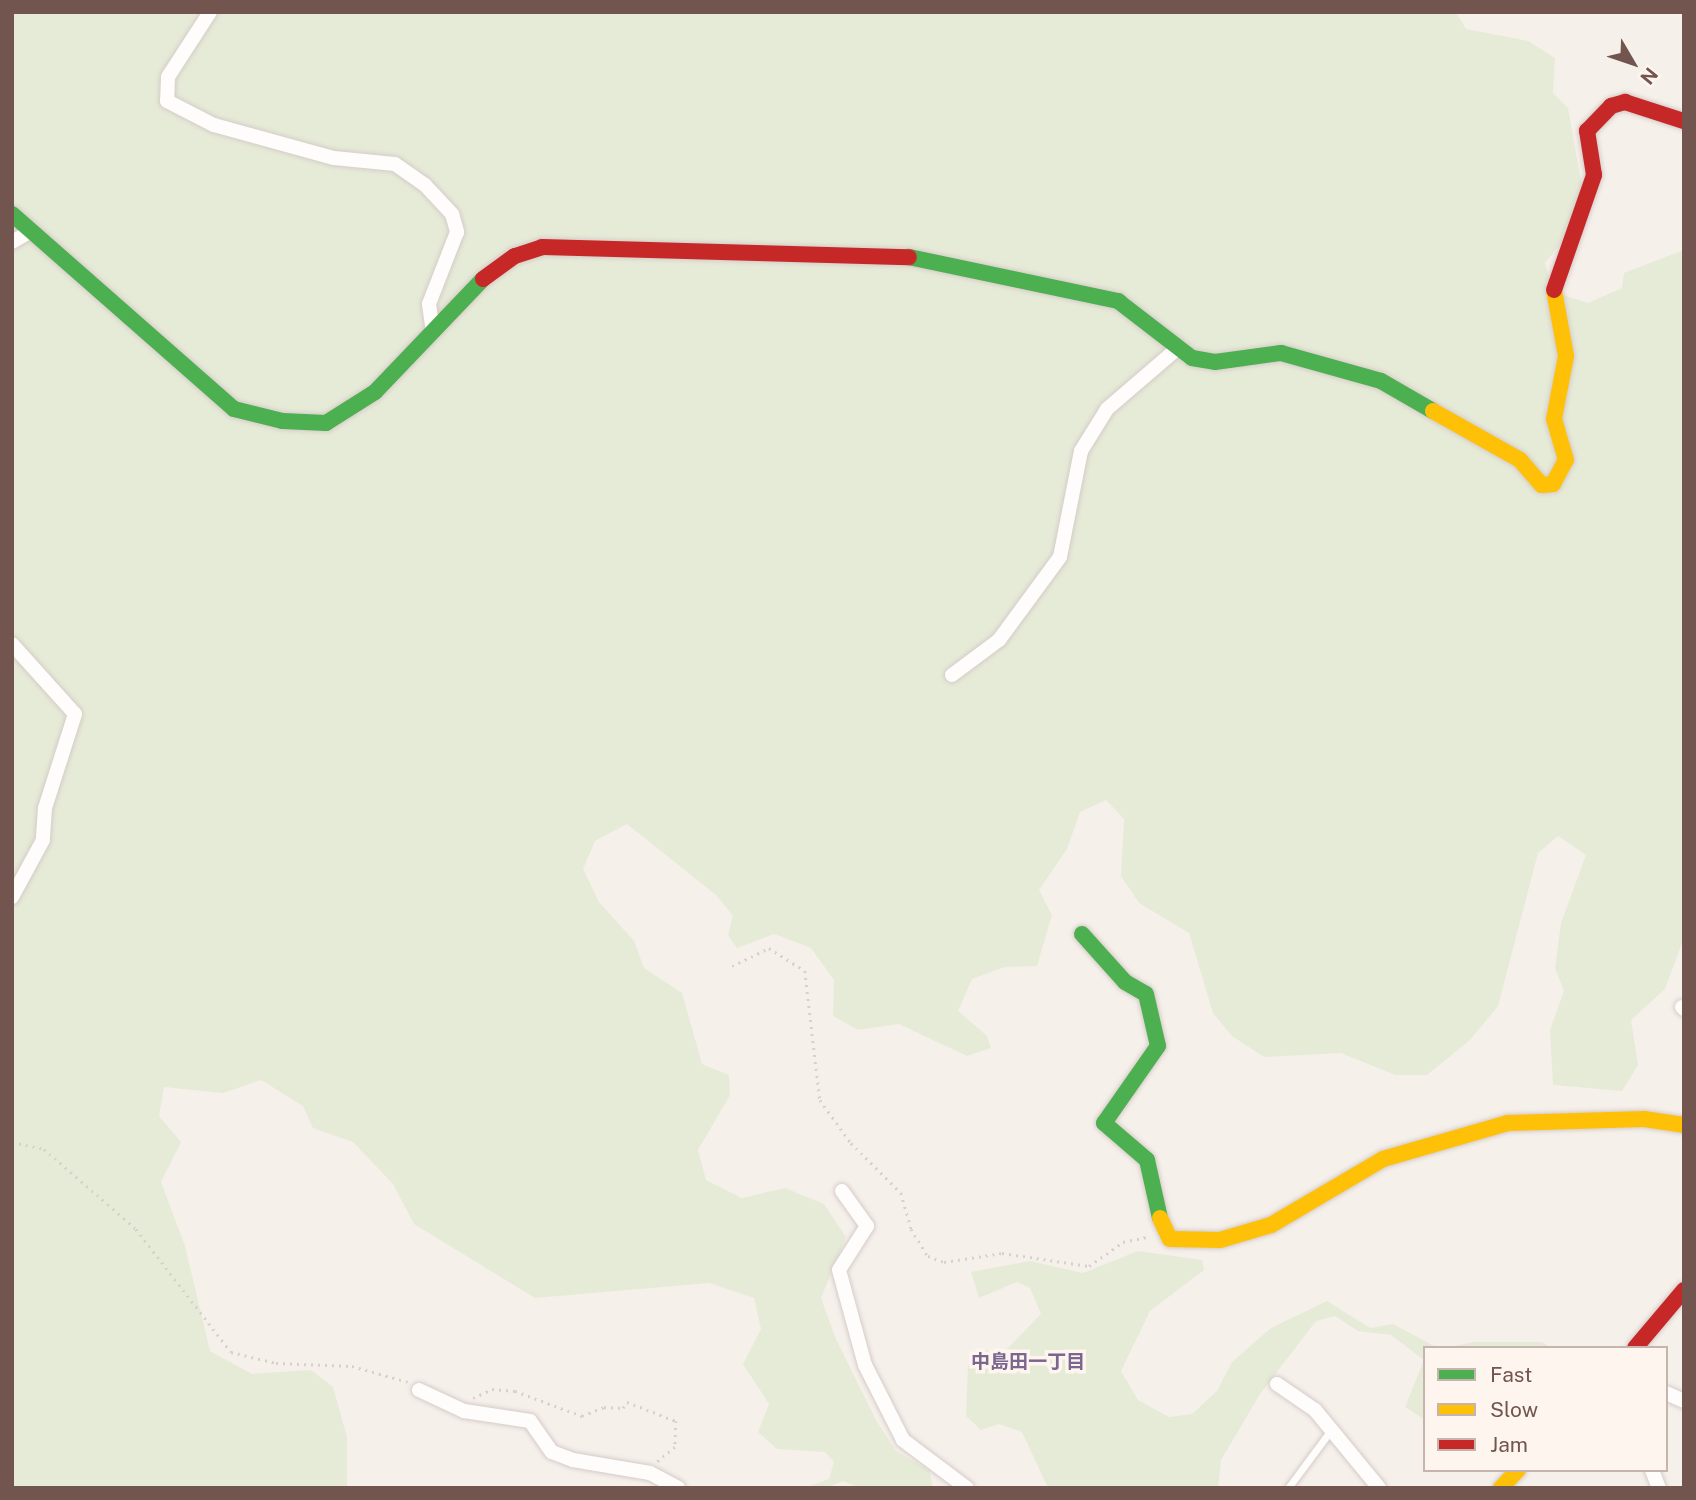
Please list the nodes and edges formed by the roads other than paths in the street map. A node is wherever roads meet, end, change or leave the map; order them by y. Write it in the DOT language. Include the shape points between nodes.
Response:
graph roads {
  1 [pos="210,12"];
  2 [pos="1684,121"];
  3 [pos="12,214"];
  4 [pos="31,231"];
  5 [pos="12,242"];
  6 [pos="433,331"];
  7 [pos="1178,348"];
  8 [pos="12,644"];
  9 [pos="952,675"];
  10 [pos="12,897"];
  11 [pos="1082,934"];
  12 [pos="1684,1125"];
  13 [pos="842,1191"];
  14 [pos="1684,1290"];
  15 [pos="1637,1346"];
  16 [pos="1277,1384"];
  17 [pos="419,1390"];
  18 [pos="1668,1394"];
  19 [pos="1684,1401"];
  20 [pos="1331,1430"];
  21 [pos="1516,1472"];
  22 [pos="678,1488"];
  23 [pos="967,1488"];
  24 [pos="1288,1488"];
  25 [pos="1379,1488"];
  26 [pos="1501,1488"];
  1 -- 6 [label="street" via="168,77 167,101 178,112 227,129 334,158 395,164 425,185 452,214 457,232 429,304"];
  2 -- 7 [label="street" via="1625,102 1611,106 1587,131 1594,175 1552,281 1566,356 1555,419 1566,460 1553,484 1542,485 1497,445 1456,428 1381,381 1281,353 1253,352 1215,362"];
  3 -- 4 [label="street"];
  4 -- 5 [label="street"];
  4 -- 6 [label="street" via="234,409 326,423 375,392"];
  6 -- 7 [label="street" via="478,283 515,257 542,247 752,248 935,258 1118,301"];
  7 -- 9 [label="street" via="1107,409 1081,451 1059,557 999,640"];
  8 -- 10 [label="street" via="75,714 45,808 43,840"];
  11 -- 12 [label="street" via="1125,982 1146,994 1158,1046 1104,1123 1154,1172 1163,1232 1170,1238 1211,1241 1271,1225 1383,1159 1508,1124 1644,1119"];
  13 -- 23 [label="street" via="867,1226 839,1270 865,1365 902,1440"];
  14 -- 15 [label="street"];
  16 -- 20 [label="street"];
  17 -- 22 [label="street" via="460,1410 530,1420 552,1452 650,1474"];
  18 -- 19 [label="street"];
  20 -- 24 [label="lane"];
  20 -- 25 [label="street"];
  21 -- 26 [label="street"];
}
